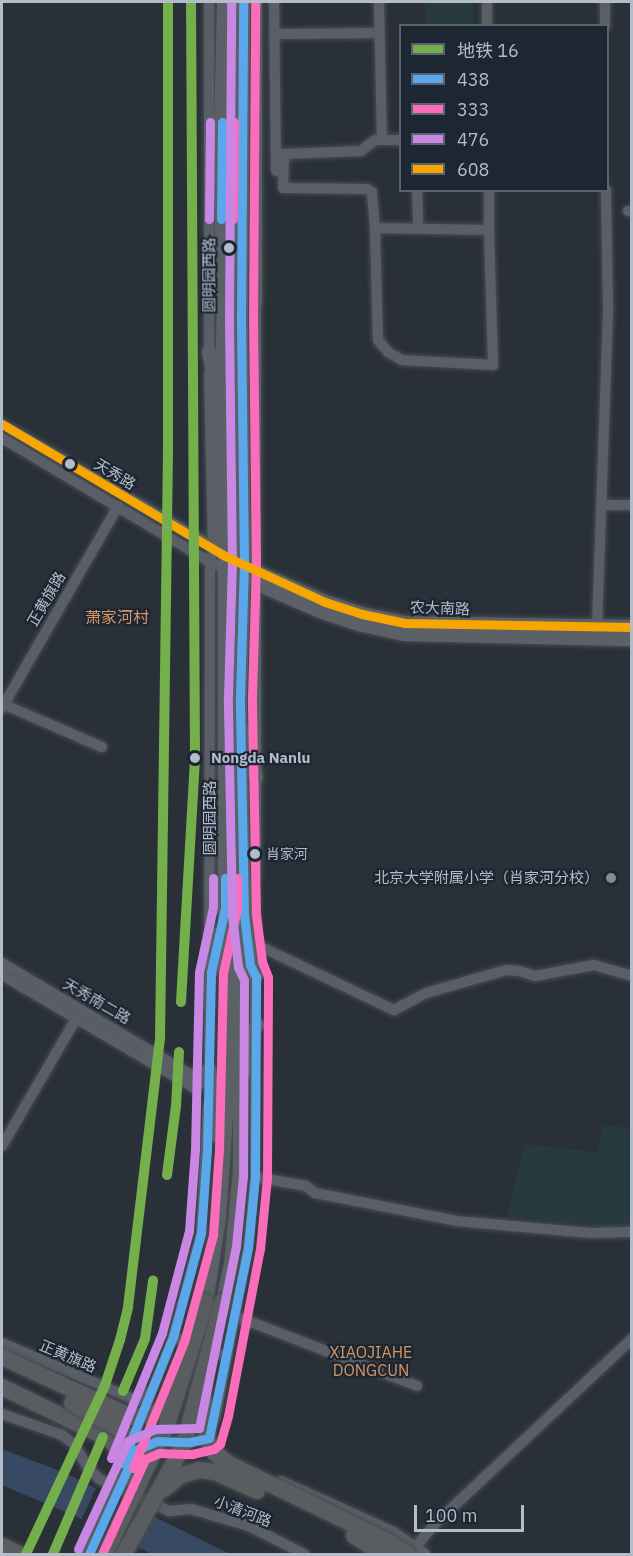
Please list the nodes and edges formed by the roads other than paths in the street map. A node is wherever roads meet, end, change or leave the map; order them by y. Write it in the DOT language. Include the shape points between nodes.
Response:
graph roads {
  1 [pos="209,2"];
  2 [pos="224,2"];
  3 [pos="243,2"];
  4 [pos="257,2"];
  5 [pos="274,2"];
  6 [pos="379,2"];
  7 [pos="487,2"];
  8 [pos="605,2"];
  9 [pos="487,24"];
  10 [pos="605,24"];
  11 [pos="380,33"];
  12 [pos="276,34"];
  13 [pos="382,140"];
  14 [pos="399,140"];
  15 [pos="258,171"];
  16 [pos="280,171"];
  17 [pos="417,192"];
  18 [pos="489,192"];
  19 [pos="606,192"];
  20 [pos="375,228"];
  21 [pos="418,228"];
  22 [pos="489,230"];
  23 [pos="208,352"];
  24 [pos="221,411"];
  25 [pos="2,424"];
  26 [pos="2,438"];
  27 [pos="601,505"];
  28 [pos="632,505"];
  29 [pos="118,506"];
  30 [pos="221,558"];
  31 [pos="210,562"];
  32 [pos="250,574"];
  33 [pos="597,627"];
  34 [pos="632,627"];
  35 [pos="632,639"];
  36 [pos="240,697"];
  37 [pos="2,706"];
  38 [pos="102,747"];
  39 [pos="256,778"];
  40 [pos="225,908"];
  41 [pos="244,915"];
  42 [pos="257,945"];
  43 [pos="2,963"];
  44 [pos="211,972"];
  45 [pos="2,975"];
  46 [pos="632,976"];
  47 [pos="256,977"];
  48 [pos="76,1017"];
  49 [pos="257,1025"];
  50 [pos="209,1069"];
  51 [pos="240,1121"];
  52 [pos="2,1146"];
  53 [pos="255,1177"];
  54 [pos="219,1218"];
  55 [pos="632,1232"];
  56 [pos="223,1301"];
  57 [pos="206,1302"];
  58 [pos="236,1316"];
  59 [pos="172,1337"];
  60 [pos="632,1340"];
  61 [pos="2,1343"];
  62 [pos="2,1357"];
  63 [pos="227,1357"];
  64 [pos="2,1368"];
  65 [pos="186,1369"];
  66 [pos="202,1377"];
  67 [pos="417,1386"];
  68 [pos="2,1387"];
  69 [pos="154,1389"];
  70 [pos="2,1414"];
  71 [pos="138,1425"];
  72 [pos="209,1438"];
  73 [pos="157,1441"];
  74 [pos="124,1460"];
  75 [pos="119,1483"];
  76 [pos="131,1503"];
  77 [pos="149,1509"];
  78 [pos="2,1546"];
  79 [pos="411,1550"];
  80 [pos="19,1554"];
  81 [pos="81,1554"];
  82 [pos="89,1554"];
  83 [pos="105,1554"];
  84 [pos="124,1554"];
  85 [pos="304,1554"];
  86 [pos="384,1554"];
  87 [pos="425,1554"];
  1 -- 23 [label="street, 圆明园西路"];
  2 -- 24 [label="main road" via="223,86 232,169"];
  3 -- 32 [label="main road" via="241,332"];
  4 -- 15 [label="street"];
  5 -- 12 [label="street"];
  6 -- 11 [label="street"];
  7 -- 9 [label="street"];
  8 -- 10 [label="street"];
  11 -- 12 [label="street"];
  11 -- 13 [label="street"];
  12 -- 16 [label="street"];
  13 -- 14 [label="street"];
  13 -- 16 [label="street" via="375,140 361,151 284,154"];
  15 -- 16 [label="street"];
  15 -- 32 [label="street"];
  16 -- 20 [label="street" via="283,188 367,189 372,192"];
  17 -- 21 [label="street"];
  18 -- 22 [label="street"];
  19 -- 27 [label="street" via="608,306"];
  20 -- 21 [label="street"];
  20 -- 22 [label="street" via="378,340 383,346 402,360 493,365"];
  21 -- 22 [label="street"];
  23 -- 24 [label="main road"];
  23 -- 30 [label="street, 圆明园西路"];
  24 -- 30 [label="main road"];
  25 -- 30 [label="street, 天秀路"];
  26 -- 29 [label="street, 天秀路"];
  27 -- 28 [label="street"];
  27 -- 33 [label="street"];
  29 -- 31 [label="street, 天秀路"];
  29 -- 37 [label="street, 正黄旗路"];
  30 -- 31 [label="street, 天秀路"];
  30 -- 31 [label="street, 圆明园西路"];
  30 -- 32 [label="street"];
  30 -- 40 [label="main road"];
  31 -- 44 [label="street, 圆明园西路"];
  32 -- 33 [label="main road, 农大南路" via="362,614 405,623"];
  32 -- 35 [label="main road, 农大南路" via="320,611 404,634"];
  32 -- 36 [label="main road"];
  32 -- 39 [label="street"];
  33 -- 34 [label="main road, 农大南路"];
  36 -- 39 [label="main road"];
  36 -- 41 [label="main road"];
  37 -- 38 [label="street"];
  39 -- 42 [label="street"];
  40 -- 44 [label="main road"];
  40 -- 54 [label="main road" via="228,1085"];
  41 -- 47 [label="main road" via="250,965"];
  41 -- 51 [label="main road" via="240,956"];
  42 -- 46 [label="street" via="394,1010 426,993 506,970 535,976 594,965"];
  42 -- 47 [label="street"];
  43 -- 50 [label="street, 天秀南二路" via="195,1077"];
  44 -- 50 [label="street, 圆明园西路"];
  45 -- 48 [label="street, 天秀南二路"];
  47 -- 49 [label="street"];
  48 -- 50 [label="street, 天秀南二路" via="196,1089"];
  48 -- 52 [label="street"];
  49 -- 51 [label="main road" via="250,1037 247,1107"];
  49 -- 53 [label="street"];
  50 -- 54 [label="main road" via="217,1119"];
  50 -- 59 [label="street, 圆明园西路" via="201,1233"];
  51 -- 56 [label="main road" via="236,1218"];
  53 -- 55 [label="street" via="456,1221 590,1233"];
  53 -- 58 [label="street"];
  54 -- 57 [label="main road"];
  56 -- 66 [label="highway, bridge"];
  57 -- 65 [label="highway, bridge"];
  58 -- 63 [label="street"];
  58 -- 67 [label="street"];
  59 -- 63 [label="street"];
  59 -- 69 [label="street, 圆明园西路"];
  60 -- 79 [label="street"];
  61 -- 69 [label="street, 正黄旗路" via="138,1401"];
  62 -- 65 [label="highway, bridge" via="132,1417 166,1409 174,1400"];
  63 -- 72 [label="street"];
  64 -- 76 [label="highway, bridge" via="123,1431 138,1461"];
  65 -- 76 [label="highway, bridge" via="167,1425"];
  66 -- 77 [label="highway, bridge" via="183,1446"];
  66 -- 79 [label="highway, bridge" via="207,1437 214,1452 227,1463"];
  68 -- 74 [label="highway" via="111,1440"];
  69 -- 71 [label="street, 圆明园西路"];
  70 -- 85 [label="street, 小清河路" via="62,1435 75,1445 99,1479 169,1510 191,1509 249,1526"];
  71 -- 73 [label="street" via="147,1440"];
  71 -- 74 [label="street, 圆明园西路"];
  72 -- 73 [label="street"];
  72 -- 79 [label="street" via="234,1459 394,1532"];
  73 -- 75 [label="street, 圆明园西路" via="136,1450"];
  74 -- 75 [label="street, 圆明园西路"];
  75 -- 81 [label="street, 圆明园西路, bridge"];
  75 -- 82 [label="street, 圆明园西路"];
  76 -- 83 [label="highway, bridge"];
  77 -- 84 [label="highway, bridge"];
  77 -- 86 [label="highway, bridge" via="166,1486 180,1476 199,1470 215,1472 362,1539"];
  78 -- 80 [label="highway"];
  79 -- 87 [label="street"];
}
